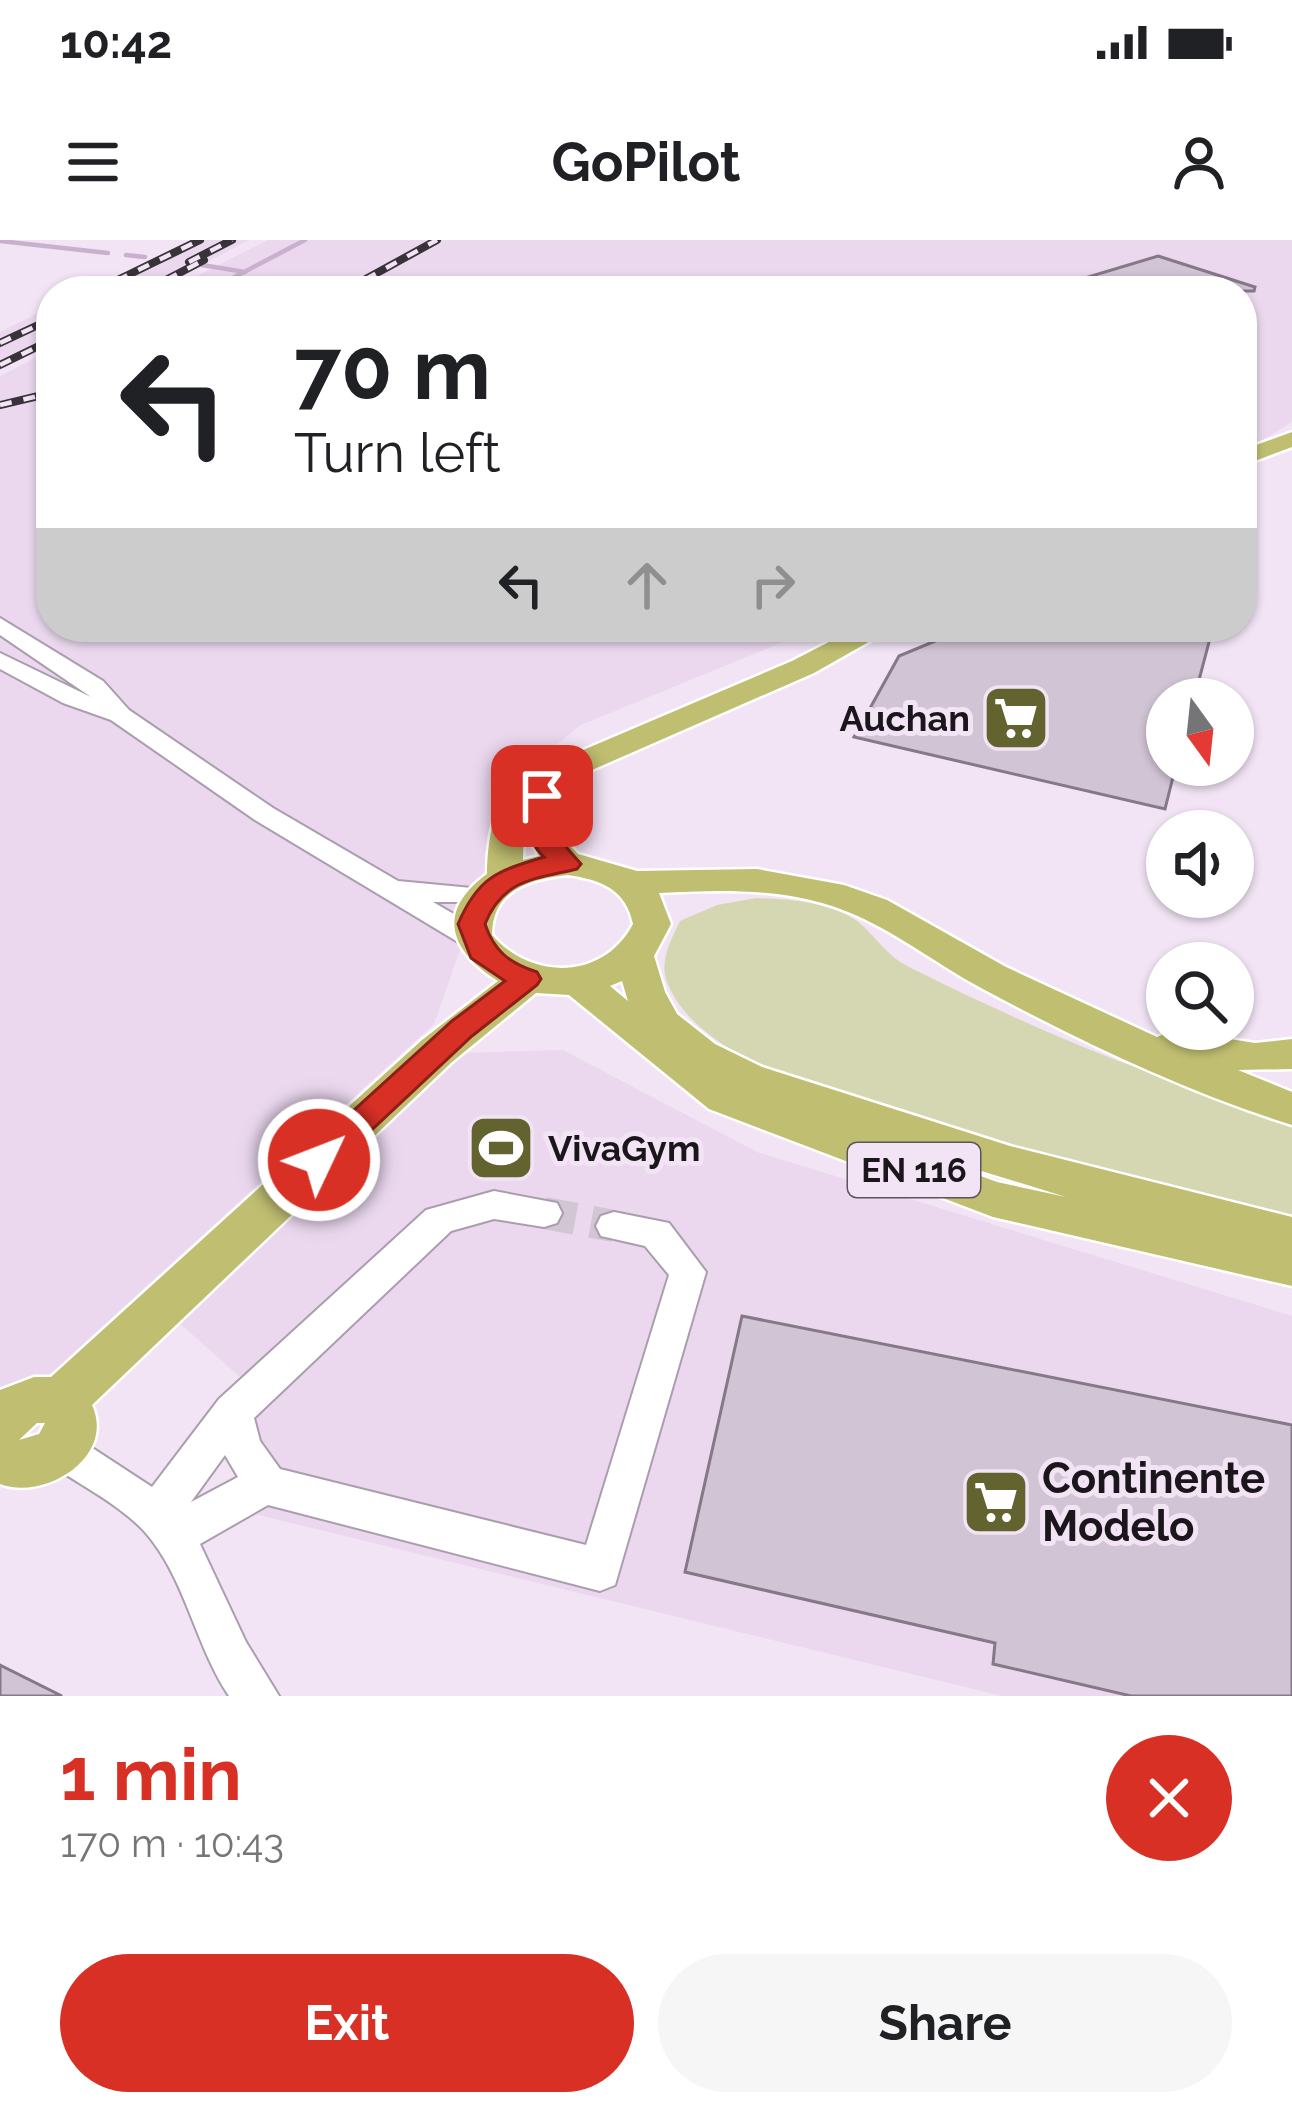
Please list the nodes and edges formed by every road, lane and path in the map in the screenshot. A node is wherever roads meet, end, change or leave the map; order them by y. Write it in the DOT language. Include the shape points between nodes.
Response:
graph roads {
  1 [pos="1292,439"];
  2 [pos="1257,453"];
  3 [pos="1292,453"];
  4 [pos="1257,466"];
  5 [pos="6,625"];
  6 [pos="818,642"];
  7 [pos="852,642"];
  8 [pos="0,660"];
  9 [pos="120,715"];
  10 [pos="568,864"];
  11 [pos="631,883"];
  12 [pos="754,884"];
  13 [pos="494,887"];
  14 [pos="389,890"];
  15 [pos="644,940"];
  16 [pos="480,948"];
  17 [pos="527,979"];
  18 [pos="577,981"];
  19 [pos="462,1028"];
  20 [pos="1118,1037"];
  21 [pos="1292,1054"];
  22 [pos="1292,1109"];
  23 [pos="544,1213"];
  24 [pos="614,1226"];
  25 [pos="1292,1236"];
  26 [pos="1292,1266"];
  27 [pos="233,1412"];
  28 [pos="60,1425"];
  29 [pos="1,1451"];
  30 [pos="267,1485"];
  31 [pos="165,1525"];
  32 [pos="256,1696"];
  1 -- 2 [label="main road"];
  3 -- 4 [label="main road"];
  5 -- 9 [label="street" via="95,686"];
  6 -- 13 [label="main road" via="584,737 547,760 514,796"];
  7 -- 10 [label="main road" via="564,770 542,796 538,818 548,847"];
  8 -- 9 [label="street"];
  9 -- 14 [label="street"];
  10 -- 11 [label="main road"];
  10 -- 13 [label="main road"];
  11 -- 12 [label="main road"];
  11 -- 15 [label="main road, EN 116" via="650,909"];
  12 -- 15 [label="main road" via="688,902"];
  12 -- 20 [label="main road" via="795,885 868,905 993,978"];
  13 -- 14 [label="street"];
  13 -- 16 [label="main road" via="475,909"];
  14 -- 16 [label="street"];
  15 -- 18 [label="main road" via="611,971"];
  15 -- 25 [label="main road, EN 116" via="647,1001 664,1025 760,1082 1119,1196"];
  16 -- 17 [label="main road"];
  16 -- 19 [label="main road"];
  17 -- 18 [label="main road"];
  17 -- 19 [label="main road"];
  18 -- 26 [label="main road, EN 116" via="744,1106 993,1199"];
  19 -- 28 [label="main road"];
  20 -- 21 [label="main road" via="1255,1058"];
  20 -- 22 [label="main road"];
  23 -- 27 [label="street" via="494,1205 440,1220"];
  24 -- 30 [label="street" via="656,1233 688,1272 600,1570"];
  27 -- 30 [label="street" via="242,1448"];
  27 -- 31 [label="street"];
  28 -- 29 [label="main road" via="37,1464 12,1466"];
  28 -- 31 [label="street"];
  30 -- 31 [label="street"];
  31 -- 32 [label="street"];
}
